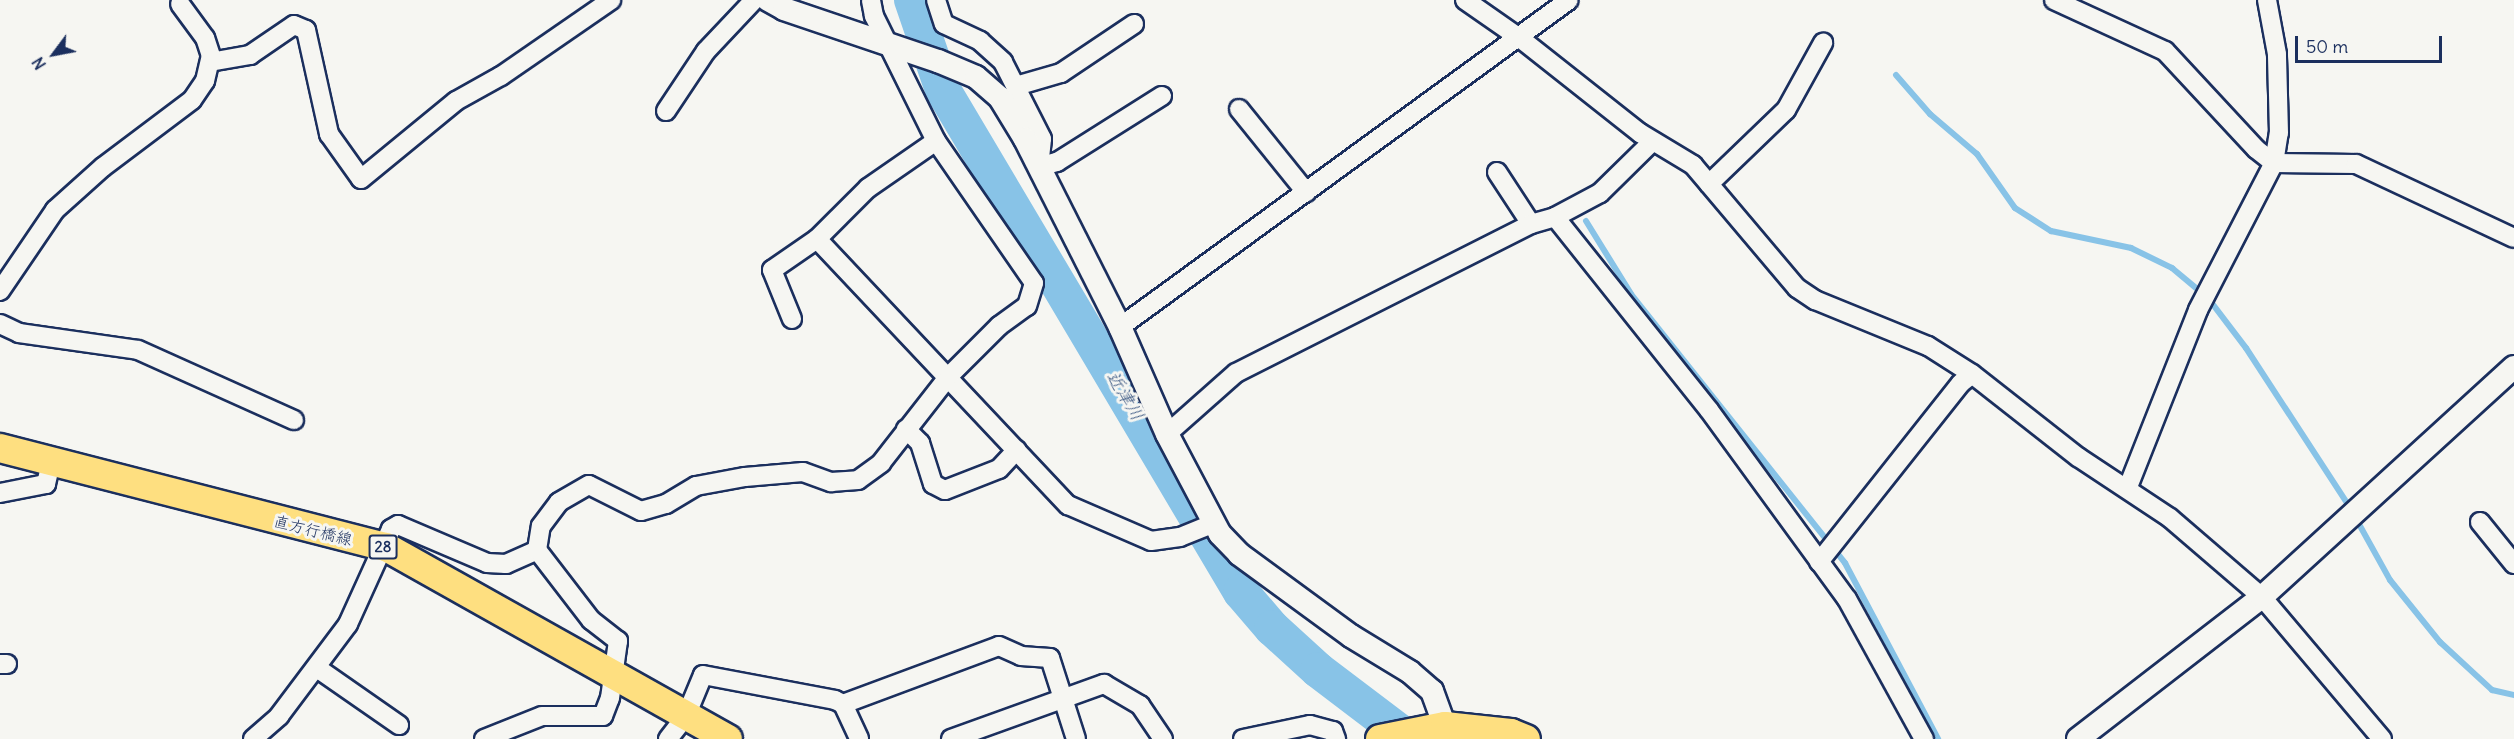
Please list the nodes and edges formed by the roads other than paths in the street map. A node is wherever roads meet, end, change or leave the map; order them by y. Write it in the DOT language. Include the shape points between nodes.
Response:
graph roads {
  1 [pos="611,0"];
  2 [pos="754,0"];
  3 [pos="768,0"];
  4 [pos="871,0"];
  5 [pos="936,0"];
  6 [pos="1465,0"];
  7 [pos="1569,0"];
  8 [pos="2054,0"];
  9 [pos="2267,0"];
  10 [pos="180,4"];
  11 [pos="1134,24"];
  12 [pos="1521,39"];
  13 [pos="888,41"];
  14 [pos="1823,43"];
  15 [pos="210,62"];
  16 [pos="1016,86"];
  17 [pos="1162,96"];
  18 [pos="1239,109"];
  19 [pos="666,111"];
  20 [pos="936,141"];
  21 [pos="1653,141"];
  22 [pos="2274,163"];
  23 [pos="1039,167"];
  24 [pos="1497,172"];
  25 [pos="1709,184"];
  26 [pos="1306,192"];
  27 [pos="1555,217"];
  28 [pos="1531,224"];
  29 [pos="2514,238"];
  30 [pos="817,239"];
  31 [pos="0,291"];
  32 [pos="792,319"];
  33 [pos="0,324"];
  34 [pos="1120,327"];
  35 [pos="2514,367"];
  36 [pos="1972,374"];
  37 [pos="949,376"];
  38 [pos="294,420"];
  39 [pos="906,429"];
  40 [pos="1167,434"];
  41 [pos="0,448"];
  42 [pos="1017,450"];
  43 [pos="51,459"];
  44 [pos="2128,487"];
  45 [pos="0,493"];
  46 [pos="2480,522"];
  47 [pos="1214,523"];
  48 [pos="386,547"];
  49 [pos="537,550"];
  50 [pos="1819,562"];
  51 [pos="2514,564"];
  52 [pos="2262,597"];
  53 [pos="317,668"];
  54 [pos="611,670"];
  55 [pos="1065,699"];
  56 [pos="843,704"];
  57 [pos="686,716"];
  58 [pos="399,725"];
  59 [pos="1445,726"];
  60 [pos="253,739"];
  61 [pos="484,739"];
  62 [pos="668,739"];
  63 [pos="728,739"];
  64 [pos="859,739"];
  65 [pos="951,739"];
  66 [pos="1076,739"];
  67 [pos="1163,739"];
  68 [pos="1243,739"];
  69 [pos="1336,739"];
  70 [pos="1380,739"];
  71 [pos="1526,739"];
  72 [pos="1924,739"];
  73 [pos="2078,739"];
  74 [pos="2382,739"];
  1 -- 15 [label="street" via="501,76 456,101 361,179 328,134 306,30 294,26 250,55"];
  2 -- 19 [label="street" via="706,51"];
  3 -- 13 [label="street" via="784,9"];
  4 -- 13 [label="street"];
  5 -- 16 [label="street" via="944,24 987,48 1003,62"];
  6 -- 12 [label="street"];
  7 -- 12 [label="street"];
  8 -- 22 [label="street" via="2165,51 2256,149"];
  9 -- 22 [label="street" via="2277,54 2279,133"];
  10 -- 15 [label="street" via="205,38"];
  11 -- 16 [label="street" via="1061,73"];
  12 -- 21 [label="street"];
  12 -- 26 [label="street"];
  13 -- 20 [label="street"];
  13 -- 23 [label="street" via="975,77 1000,98"];
  14 -- 25 [label="street" via="1786,110"];
  15 -- 31 [label="street" via="205,81 192,100 103,167 55,210"];
  16 -- 23 [label="street" via="1042,139"];
  17 -- 23 [label="street" via="1058,162"];
  18 -- 26 [label="street"];
  20 -- 30 [label="street" via="868,188"];
  20 -- 37 [label="street" via="1034,283 1027,306 999,326"];
  21 -- 25 [label="street" via="1693,165"];
  21 -- 27 [label="street" via="1600,193"];
  22 -- 29 [label="street" via="2356,164"];
  22 -- 44 [label="street" via="2198,310"];
  23 -- 34 [label="street"];
  24 -- 28 [label="street"];
  25 -- 36 [label="street" via="1797,288 1815,300 1928,346"];
  26 -- 34 [label="street"];
  27 -- 28 [label="street"];
  27 -- 50 [label="street" via="1709,410"];
  28 -- 40 [label="street" via="1236,373"];
  30 -- 32 [label="street" via="772,270"];
  30 -- 37 [label="street"];
  33 -- 38 [label="street" via="19,333 138,350"];
  34 -- 40 [label="street"];
  35 -- 52 [label="street"];
  36 -- 44 [label="street" via="2078,458"];
  36 -- 50 [label="street" via="1960,383"];
  37 -- 39 [label="street"];
  37 -- 42 [label="street"];
  39 -- 42 [label="street" via="920,443 933,484 945,490 999,469"];
  39 -- 49 [label="street" via="881,463 858,480 831,482 803,472 745,477 696,486 666,504 641,511 589,485 559,502 541,526"];
  40 -- 47 [label="street"];
  41 -- 43 [label="main road, 直方行橋線 / 28"];
  42 -- 47 [label="street" via="1068,506 1151,541 1180,537"];
  43 -- 45 [label="street" via="46,484"];
  43 -- 48 [label="main road, 直方行橋線 / 28"];
  44 -- 52 [label="street"];
  46 -- 51 [label="street"];
  47 -- 59 [label="street" via="1239,554 1432,691"];
  48 -- 49 [label="street" via="391,529 398,525 487,563 506,564"];
  48 -- 53 [label="street" via="348,624"];
  48 -- 54 [label="main road, 直方行橋線 / 28"];
  49 -- 54 [label="street" via="591,620 618,641"];
  50 -- 72 [label="street" via="1847,599"];
  52 -- 73 [label="street"];
  52 -- 74 [label="street"];
  53 -- 58 [label="street"];
  53 -- 60 [label="street" via="279,716"];
  54 -- 57 [label="main road, 直方行橋線 / 28"];
  54 -- 61 [label="street" via="610,698 603,716 542,716"];
  55 -- 56 [label="street" via="1050,658 1021,656 999,646"];
  55 -- 65 [label="street"];
  55 -- 66 [label="street"];
  55 -- 67 [label="street" via="1104,684 1140,705"];
  56 -- 57 [label="street" via="703,675"];
  56 -- 64 [label="street"];
  57 -- 62 [label="street"];
  57 -- 63 [label="main road, 直方行橋線 / 28"];
  59 -- 70 [label="main road"];
  59 -- 71 [label="main road" via="1510,733"];
  68 -- 69 [label="street" via="1310,725 1334,731"];
}
